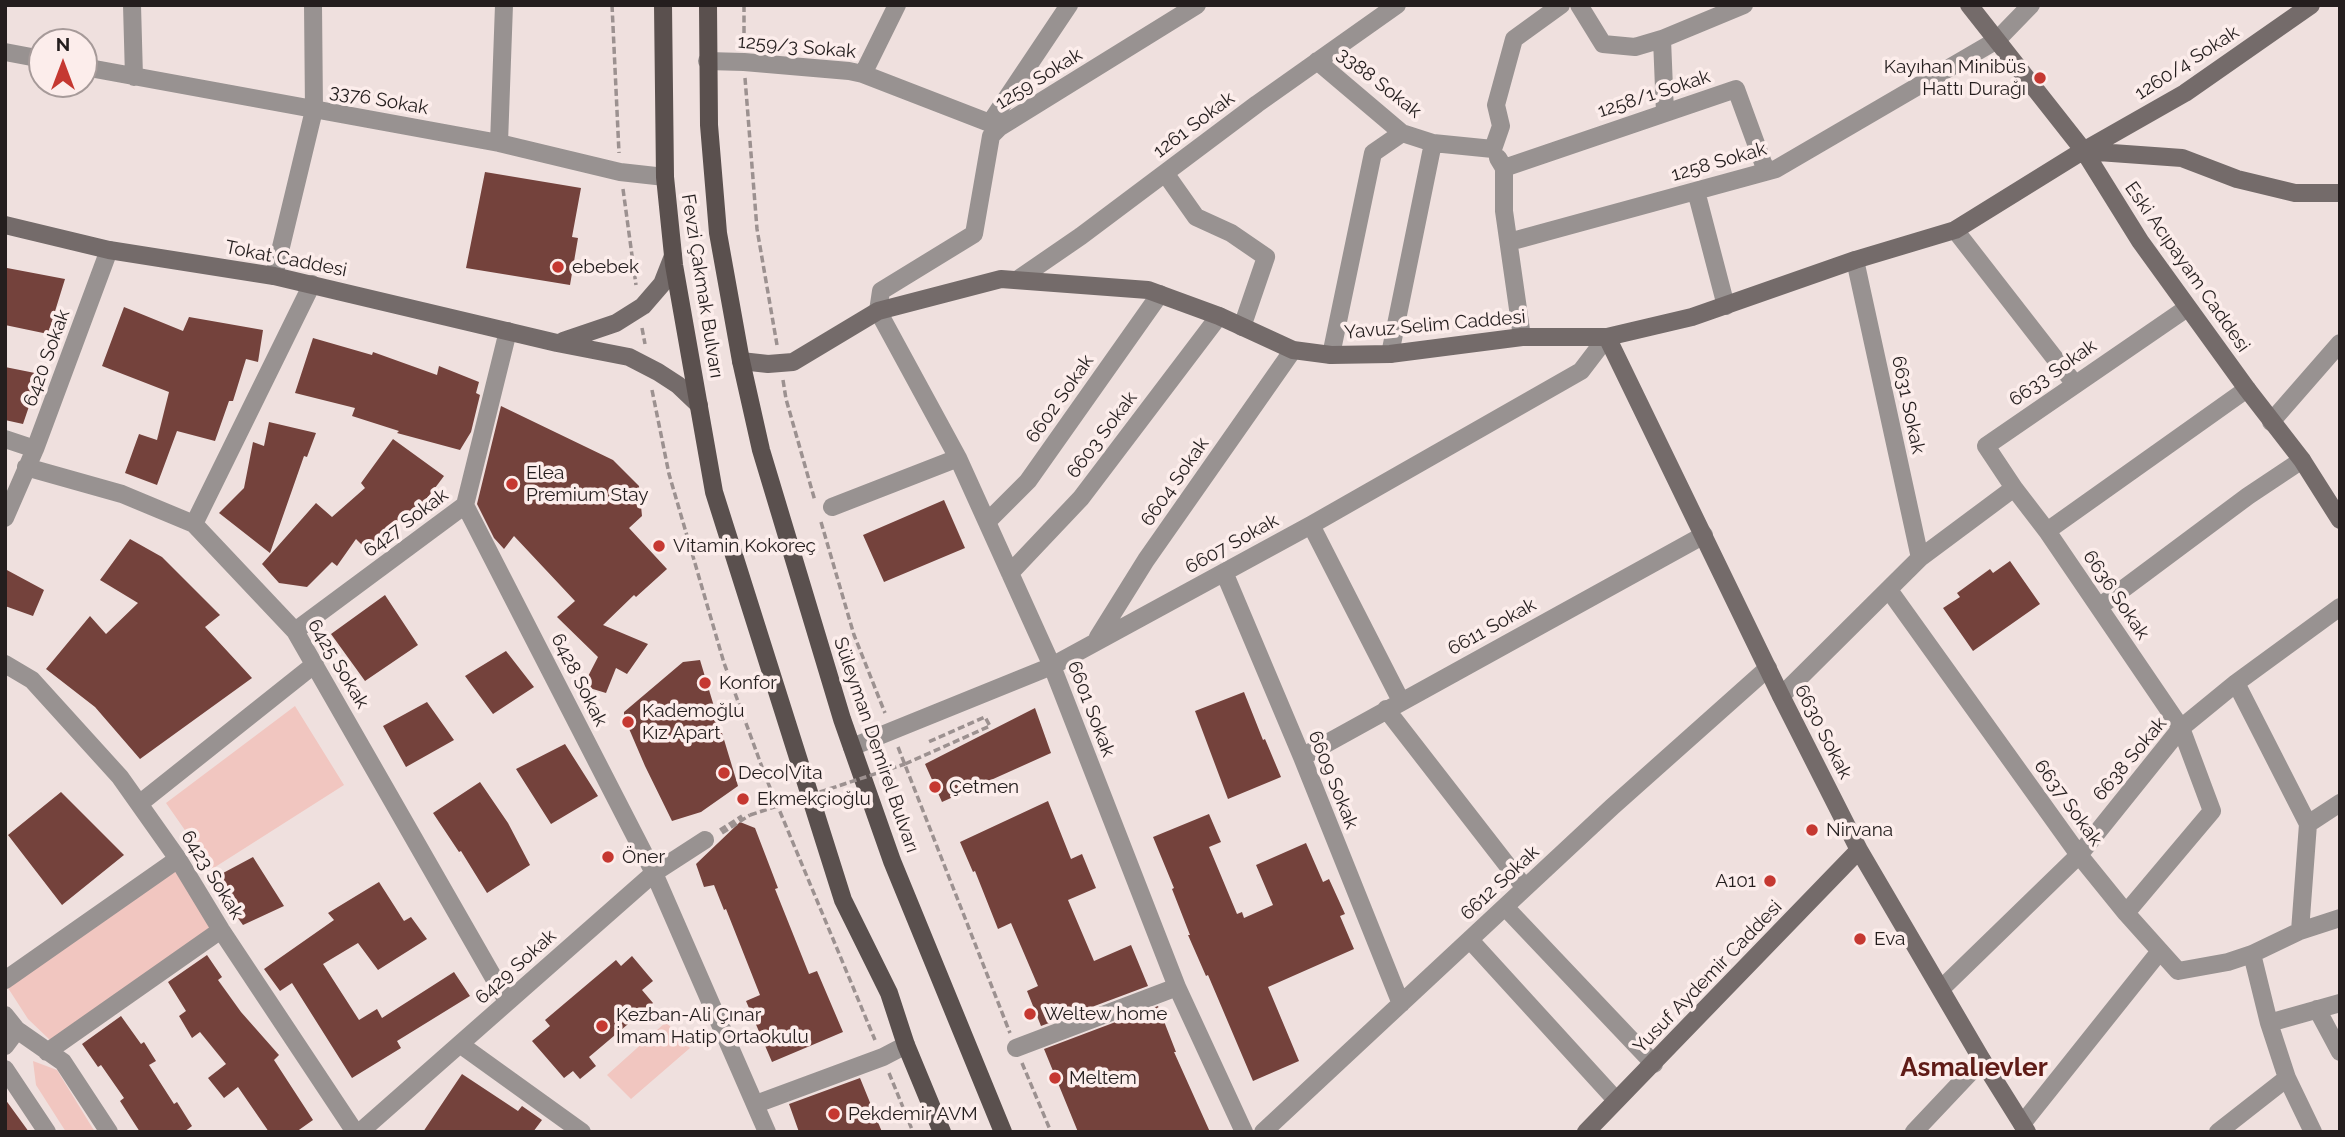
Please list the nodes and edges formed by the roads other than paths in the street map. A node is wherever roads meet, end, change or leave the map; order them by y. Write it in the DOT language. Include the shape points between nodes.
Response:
graph roads {
  1 [pos="132,5"];
  2 [pos="313,5"];
  3 [pos="504,5"];
  4 [pos="663,5"];
  5 [pos="708,5"];
  6 [pos="897,5"];
  7 [pos="1069,5"];
  8 [pos="1197,5"];
  9 [pos="1397,5"];
  10 [pos="1560,5"];
  11 [pos="1579,5"];
  12 [pos="1744,5"];
  13 [pos="1969,5"];
  14 [pos="2031,5"];
  15 [pos="2311,5"];
  16 [pos="1662,39"];
  17 [pos="1997,40"];
  18 [pos="5,52"];
  19 [pos="28,56"];
  20 [pos="707,61"];
  21 [pos="1317,61"];
  22 [pos="98,70"];
  23 [pos="863,74"];
  24 [pos="134,77"];
  25 [pos="314,110"];
  26 [pos="1665,113"];
  27 [pos="995,125"];
  28 [pos="1402,132"];
  29 [pos="499,143"];
  30 [pos="1433,143"];
  31 [pos="1493,149"];
  32 [pos="2084,151"];
  33 [pos="2118,153"];
  34 [pos="1504,168"];
  35 [pos="1766,171"];
  36 [pos="1165,173"];
  37 [pos="2097,173"];
  38 [pos="665,177"];
  39 [pos="1696,191"];
  40 [pos="2340,192"];
  41 [pos="5,225"];
  42 [pos="1955,230"];
  43 [pos="1509,242"];
  44 [pos="109,250"];
  45 [pos="673,256"];
  46 [pos="1855,260"];
  47 [pos="274,276"];
  48 [pos="1017,280"];
  49 [pos="312,284"];
  50 [pos="1160,293"];
  51 [pos="1726,306"];
  52 [pos="2187,308"];
  53 [pos="878,311"];
  54 [pos="1219,316"];
  55 [pos="1242,327"];
  56 [pos="509,331"];
  57 [pos="1522,337"];
  58 [pos="1606,337"];
  59 [pos="556,343"];
  60 [pos="2340,344"];
  61 [pos="1293,351"];
  62 [pos="1390,354"];
  63 [pos="1331,355"];
  64 [pos="741,361"];
  65 [pos="2074,383"];
  66 [pos="2247,389"];
  67 [pos="699,405"];
  68 [pos="2271,422"];
  69 [pos="5,439"];
  70 [pos="36,449"];
  71 [pos="958,458"];
  72 [pos="2302,460"];
  73 [pos="26,467"];
  74 [pos="2014,488"];
  75 [pos="465,505"];
  76 [pos="823,509"];
  77 [pos="2337,509"];
  78 [pos="5,518"];
  79 [pos="987,522"];
  80 [pos="194,524"];
  81 [pos="1311,525"];
  82 [pos="2047,531"];
  83 [pos="1704,535"];
  84 [pos="1920,558"];
  85 [pos="1224,572"];
  86 [pos="1010,573"];
  87 [pos="1889,590"];
  88 [pos="2099,607"];
  89 [pos="2340,607"];
  90 [pos="296,631"];
  91 [pos="1096,640"];
  92 [pos="5,664"];
  93 [pos="315,664"];
  94 [pos="1052,666"];
  95 [pos="1768,668"];
  96 [pos="2236,682"];
  97 [pos="1781,696"];
  98 [pos="1393,705"];
  99 [pos="2181,728"];
  100 [pos="852,747"];
  101 [pos="1301,757"];
  102 [pos="2340,803"];
  103 [pos="139,804"];
  104 [pos="2308,824"];
  105 [pos="705,840"];
  106 [pos="1859,850"];
  107 [pos="2078,855"];
  108 [pos="178,859"];
  109 [pos="654,873"];
  110 [pos="1525,888"];
  111 [pos="1506,907"];
  112 [pos="2126,914"];
  113 [pos="2340,918"];
  114 [pos="221,930"];
  115 [pos="2300,931"];
  116 [pos="1470,940"];
  117 [pos="2160,951"];
  118 [pos="2252,954"];
  119 [pos="5,980"];
  120 [pos="1177,987"];
  121 [pos="1942,988"];
  122 [pos="508,1000"];
  123 [pos="2340,1003"];
  124 [pos="1401,1004"];
  125 [pos="2317,1009"];
  126 [pos="5,1015"];
  127 [pos="2269,1023"];
  128 [pos="17,1030"];
  129 [pos="461,1045"];
  130 [pos="906,1045"];
  131 [pos="5,1046"];
  132 [pos="1016,1048"];
  133 [pos="47,1052"];
  134 [pos="2340,1052"];
  135 [pos="1982,1060"];
  136 [pos="1654,1064"];
  137 [pos="5,1069"];
  138 [pos="2287,1078"];
  139 [pos="1616,1100"];
  140 [pos="755,1104"];
  141 [pos="2024,1128"];
  142 [pos="47,1132"];
  143 [pos="109,1132"];
  144 [pos="355,1132"];
  145 [pos="360,1132"];
  146 [pos="582,1132"];
  147 [pos="767,1132"];
  148 [pos="942,1132"];
  149 [pos="1003,1132"];
  150 [pos="1244,1132"];
  151 [pos="1263,1132"];
  152 [pos="1586,1132"];
  153 [pos="1914,1132"];
  154 [pos="2218,1132"];
  155 [pos="2314,1132"];
  1 -- 24 [label="street"];
  2 -- 25 [label="street"];
  3 -- 29 [label="street"];
  4 -- 38 [label="main road, Fevzi Çakmak Bulvarı"];
  5 -- 20 [label="main road, Fevzi Çakmak Bulvarı"];
  6 -- 23 [label="street"];
  7 -- 27 [label="street"];
  8 -- 27 [label="street, 1259 Sokak"];
  9 -- 21 [label="street, 1261 Sokak"];
  10 -- 31 [label="street" via="1514,39 1496,105 1501,126"];
  11 -- 16 [label="street" via="1603,44 1635,47"];
  12 -- 16 [label="street"];
  13 -- 17 [label="street, Eski Acıpayam Caddesi"];
  14 -- 17 [label="street, 1258 Sokak"];
  15 -- 32 [label="street, 1260/4 Sokak" via="2185,93"];
  16 -- 26 [label="street"];
  17 -- 32 [label="street, Eski Acıpayam Caddesi"];
  17 -- 35 [label="street, 1258 Sokak"];
  18 -- 19 [label="street"];
  20 -- 23 [label="street, 1259/3 Sokak"];
  20 -- 64 [label="main road, Fevzi Çakmak Bulvarı" via="718,233"];
  21 -- 28 [label="street, 3388 Sokak"];
  21 -- 36 [label="street, 1261 Sokak"];
  22 -- 24 [label="street, 3376 Sokak"];
  23 -- 27 [label="street, 1259/3 Sokak"];
  24 -- 25 [label="street, 3376 Sokak"];
  25 -- 29 [label="street, 3376 Sokak"];
  25 -- 47 [label="street"];
  26 -- 34 [label="street, 1258/1 Sokak"];
  26 -- 35 [label="street, 1258/1 Sokak" via="1736,89"];
  27 -- 53 [label="street, 1259 Sokak" via="974,234 881,291"];
  28 -- 30 [label="street, 3388 Sokak"];
  28 -- 63 [label="street" via="1373,153"];
  29 -- 38 [label="street, 3376 Sokak" via="620,172"];
  30 -- 31 [label="street, 3388 Sokak"];
  30 -- 62 [label="street"];
  31 -- 34 [label="street"];
  32 -- 33 [label="street"];
  32 -- 37 [label="street, Eski Acıpayam Caddesi"];
  32 -- 42 [label="street, Yavuz Selim Caddesi"];
  33 -- 37 [label="street"];
  33 -- 40 [label="street" via="2182,158 2295,193"];
  34 -- 43 [label="street"];
  35 -- 39 [label="street, 1258 Sokak"];
  36 -- 48 [label="street, 1261 Sokak"];
  36 -- 55 [label="street" via="1196,217 1266,257"];
  37 -- 52 [label="street, Eski Acıpayam Caddesi"];
  38 -- 45 [label="main road, Fevzi Çakmak Bulvarı"];
  39 -- 43 [label="street, 1258 Sokak"];
  39 -- 51 [label="street"];
  41 -- 44 [label="street, Tokat Caddesi"];
  42 -- 46 [label="street, Yavuz Selim Caddesi"];
  42 -- 65 [label="street"];
  43 -- 57 [label="street"];
  44 -- 47 [label="street, Tokat Caddesi"];
  44 -- 70 [label="street, 6420 Sokak"];
  45 -- 59 [label="street" via="662,284 643,306 616,323"];
  45 -- 67 [label="main road, Fevzi Çakmak Bulvarı"];
  46 -- 51 [label="street, Yavuz Selim Caddesi"];
  46 -- 84 [label="street, 6631 Sokak"];
  47 -- 49 [label="street, Tokat Caddesi"];
  48 -- 50 [label="street, Yavuz Selim Caddesi"];
  48 -- 53 [label="street, Yavuz Selim Caddesi" via="1001,279"];
  49 -- 56 [label="street, Tokat Caddesi"];
  49 -- 80 [label="street"];
  50 -- 54 [label="street, Yavuz Selim Caddesi"];
  50 -- 79 [label="street, 6602 Sokak" via="1028,481"];
  51 -- 58 [label="street, Yavuz Selim Caddesi"];
  52 -- 65 [label="street, 6633 Sokak"];
  52 -- 66 [label="street, Eski Acıpayam Caddesi"];
  53 -- 64 [label="street, Yavuz Selim Caddesi" via="793,362"];
  53 -- 71 [label="street, 6601 Sokak"];
  54 -- 55 [label="street, Yavuz Selim Caddesi"];
  54 -- 86 [label="street, 6603 Sokak" via="1081,498"];
  55 -- 61 [label="street, Yavuz Selim Caddesi"];
  56 -- 59 [label="street, Tokat Caddesi"];
  56 -- 75 [label="street, 6427 Sokak"];
  57 -- 58 [label="street, Yavuz Selim Caddesi"];
  57 -- 62 [label="street, Yavuz Selim Caddesi"];
  58 -- 81 [label="street, 6607 Sokak" via="1581,371"];
  58 -- 83 [label="street, 6630 Sokak"];
  59 -- 67 [label="street, Tokat Caddesi" via="640,362 678,385"];
  60 -- 68 [label="street"];
  61 -- 63 [label="street, Yavuz Selim Caddesi"];
  61 -- 91 [label="street, 6604 Sokak"];
  62 -- 63 [label="street, Yavuz Selim Caddesi"];
  64 -- 100 [label="main road, Süleyman Demirel Bulvarı" via="761,450"];
  65 -- 74 [label="street, 6633 Sokak" via="1986,446"];
  66 -- 68 [label="street, Eski Acıpayam Caddesi"];
  66 -- 82 [label="street"];
  67 -- 130 [label="main road" via="714,492 843,900 889,993"];
  68 -- 72 [label="street, Eski Acıpayam Caddesi"];
  69 -- 70 [label="street"];
  70 -- 73 [label="street, 6420 Sokak"];
  71 -- 76 [label="street"];
  71 -- 79 [label="street, 6601 Sokak"];
  72 -- 77 [label="street, Eski Acıpayam Caddesi"];
  72 -- 88 [label="street"];
  73 -- 78 [label="street, 6420 Sokak"];
  73 -- 80 [label="street, 6425 Sokak" via="122,494"];
  74 -- 82 [label="street, 6636 Sokak"];
  74 -- 84 [label="street"];
  75 -- 90 [label="street, 6427 Sokak"];
  75 -- 109 [label="street, 6428 Sokak"];
  79 -- 86 [label="street, 6601 Sokak"];
  80 -- 90 [label="street, 6425 Sokak"];
  81 -- 85 [label="street, 6607 Sokak"];
  81 -- 98 [label="street"];
  82 -- 88 [label="street, 6636 Sokak"];
  83 -- 95 [label="street, 6630 Sokak"];
  83 -- 98 [label="street, 6611 Sokak"];
  84 -- 87 [label="street"];
  85 -- 91 [label="street, 6607 Sokak"];
  85 -- 101 [label="street, 6609 Sokak"];
  86 -- 94 [label="street, 6601 Sokak"];
  87 -- 97 [label="street"];
  87 -- 107 [label="street, 6637 Sokak"];
  88 -- 99 [label="street, 6636 Sokak"];
  89 -- 96 [label="street, 6638 Sokak"];
  90 -- 93 [label="street, 6425 Sokak"];
  91 -- 94 [label="street, 6607 Sokak"];
  92 -- 103 [label="street, 6423 Sokak" via="32,680"];
  93 -- 103 [label="street"];
  93 -- 122 [label="street, 6425 Sokak"];
  94 -- 100 [label="street, 6607 Sokak"];
  94 -- 120 [label="street, 6601 Sokak"];
  95 -- 97 [label="street, 6630 Sokak"];
  95 -- 110 [label="street, 6612 Sokak"];
  96 -- 99 [label="street, 6638 Sokak"];
  96 -- 104 [label="street"];
  97 -- 106 [label="street, 6630 Sokak"];
  98 -- 101 [label="street, 6611 Sokak"];
  98 -- 110 [label="street"];
  99 -- 107 [label="street, 6638 Sokak"];
  99 -- 112 [label="street, 6636 Sokak" via="2212,811"];
  100 -- 149 [label="main road, Süleyman Demirel Bulvarı" via="892,861"];
  101 -- 124 [label="street, 6609 Sokak"];
  102 -- 104 [label="street"];
  103 -- 108 [label="street, 6423 Sokak"];
  104 -- 115 [label="street"];
  105 -- 109 [label="street, 6429 Sokak"];
  106 -- 121 [label="street, 6630 Sokak"];
  106 -- 136 [label="street, Yusuf Aydemir Caddesi"];
  107 -- 112 [label="street, 6637 Sokak"];
  107 -- 121 [label="street, 6638 Sokak"];
  108 -- 114 [label="street, 6423 Sokak"];
  108 -- 119 [label="street"];
  109 -- 122 [label="street, 6429 Sokak"];
  109 -- 140 [label="street, 6428 Sokak"];
  110 -- 111 [label="street, 6612 Sokak"];
  111 -- 116 [label="street, 6612 Sokak"];
  111 -- 136 [label="street"];
  112 -- 117 [label="street, 6637 Sokak"];
  113 -- 115 [label="street"];
  114 -- 133 [label="street"];
  114 -- 144 [label="street, 6423 Sokak"];
  115 -- 118 [label="street"];
  116 -- 124 [label="street, 6612 Sokak"];
  116 -- 139 [label="street"];
  117 -- 118 [label="street, 6637 Sokak" via="2178,971"];
  117 -- 141 [label="street"];
  118 -- 127 [label="street"];
  120 -- 132 [label="street"];
  120 -- 150 [label="street, 6601 Sokak"];
  121 -- 135 [label="street, 6630 Sokak"];
  122 -- 129 [label="street, 6429 Sokak"];
  123 -- 125 [label="street"];
  124 -- 151 [label="street, 6612 Sokak"];
  125 -- 127 [label="street"];
  125 -- 134 [label="street"];
  126 -- 128 [label="street"];
  127 -- 138 [label="street"];
  128 -- 131 [label="street"];
  128 -- 133 [label="street"];
  129 -- 145 [label="street, 6429 Sokak"];
  129 -- 146 [label="street"];
  130 -- 140 [label="street"];
  130 -- 148 [label="main road"];
  133 -- 143 [label="street" via="63,1062"];
  135 -- 141 [label="street, 6630 Sokak"];
  135 -- 153 [label="street"];
  136 -- 139 [label="street, Yusuf Aydemir Caddesi"];
  137 -- 142 [label="street"];
  138 -- 154 [label="street"];
  138 -- 155 [label="street"];
  139 -- 152 [label="street, Yusuf Aydemir Caddesi"];
  140 -- 147 [label="street, 6428 Sokak"];
}
